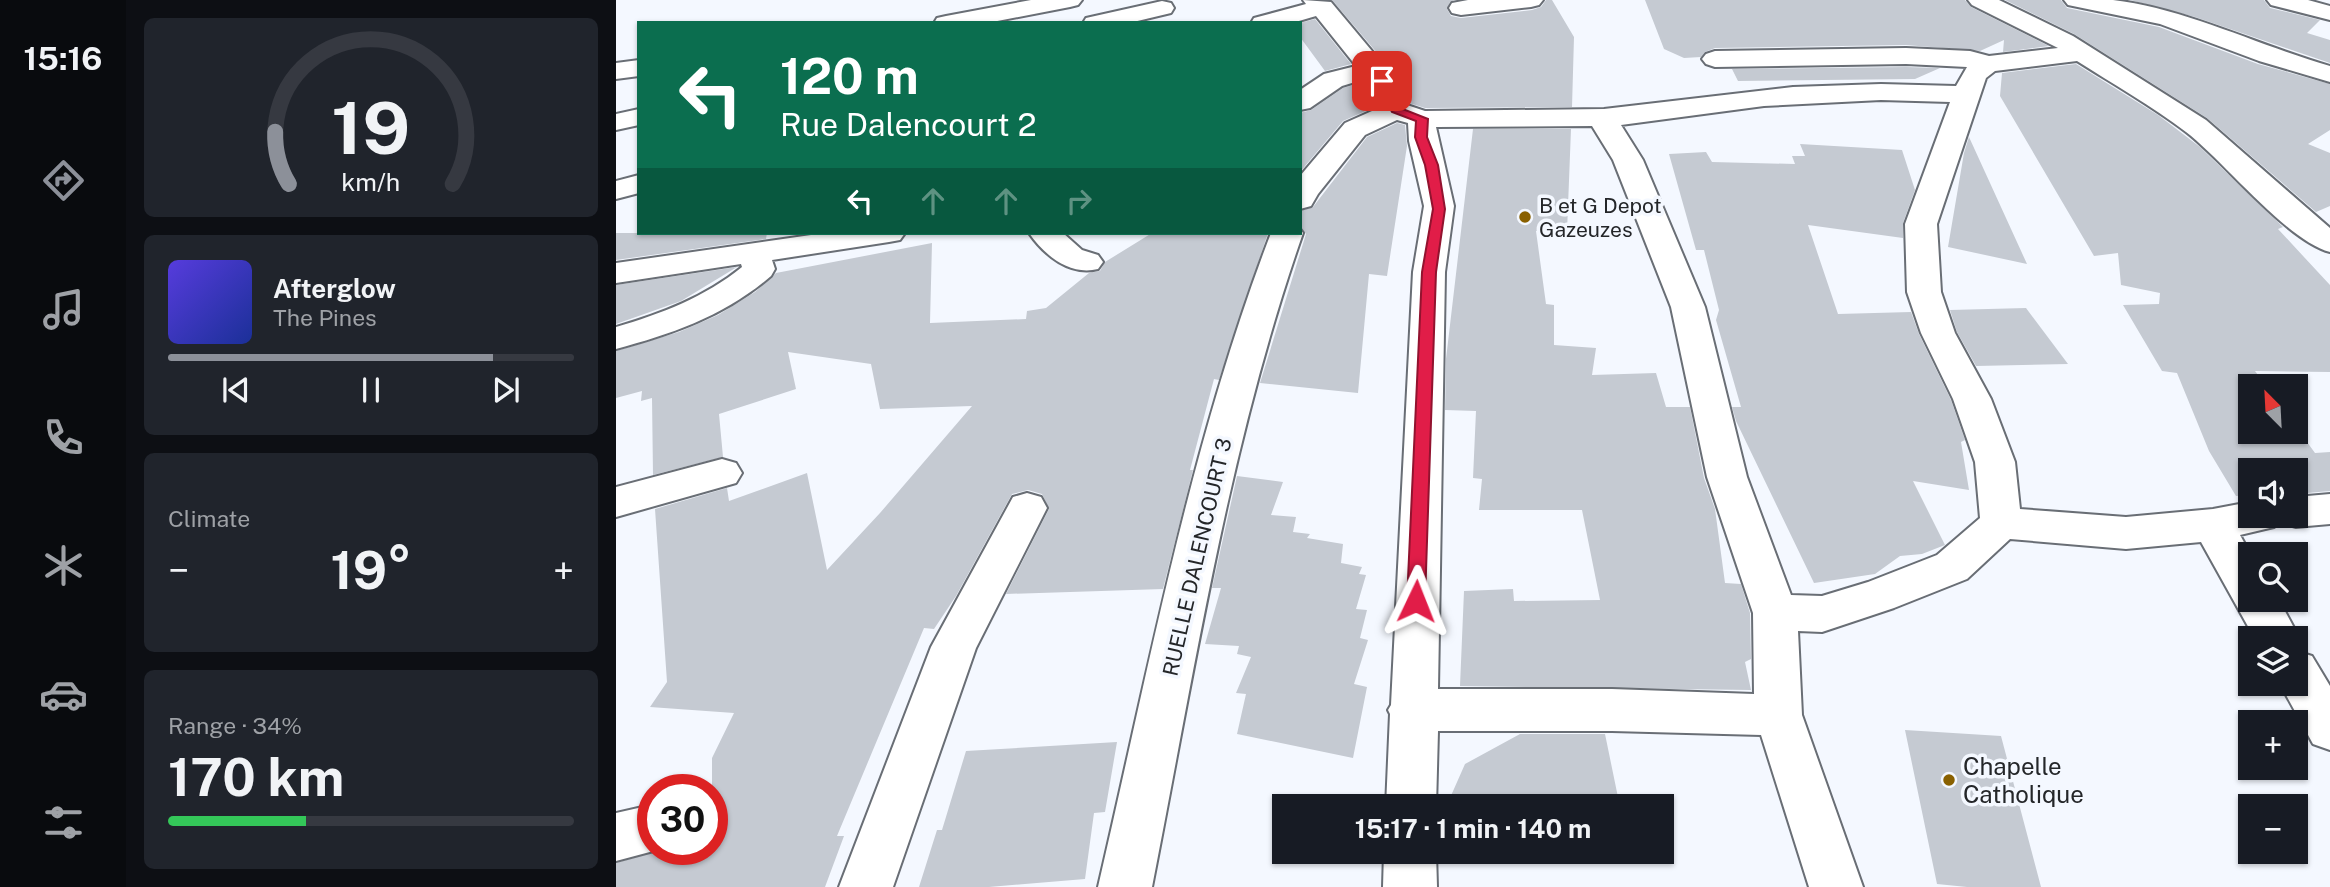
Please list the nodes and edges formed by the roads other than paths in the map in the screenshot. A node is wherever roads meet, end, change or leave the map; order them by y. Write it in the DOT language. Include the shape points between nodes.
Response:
graph roads {
  1 [pos="1070,0"];
  2 [pos="1531,0"];
  3 [pos="2076,0"];
  4 [pos="2279,0"];
  5 [pos="1318,4"];
  6 [pos="2003,4"];
  7 [pos="1162,8"];
  8 [pos="1461,8"];
  9 [pos="2330,13"];
  10 [pos="957,21"];
  11 [pos="1104,21"];
  12 [pos="1269,21"];
  13 [pos="2080,53"];
  14 [pos="1716,59"];
  15 [pos="1988,64"];
  16 [pos="637,68"];
  17 [pos="1373,69"];
  18 [pos="616,71"];
  19 [pos="2330,74"];
  20 [pos="1968,95"];
  21 [pos="1302,101"];
  22 [pos="1409,115"];
  23 [pos="1598,116"];
  24 [pos="637,117"];
  25 [pos="616,122"];
  26 [pos="637,185"];
  27 [pos="616,190"];
  28 [pos="1302,195"];
  29 [pos="876,235"];
  30 [pos="1047,235"];
  31 [pos="1286,235"];
  32 [pos="2330,242"];
  33 [pos="754,253"];
  34 [pos="1087,262"];
  35 [pos="616,273"];
  36 [pos="616,338"];
  37 [pos="722,473"];
  38 [pos="616,502"];
  39 [pos="1027,508"];
  40 [pos="2330,509"];
  41 [pos="2308,511"];
  42 [pos="2238,521"];
  43 [pos="2001,523"];
  44 [pos="2213,526"];
  45 [pos="2238,570"];
  46 [pos="1774,613"];
  47 [pos="2308,691"];
  48 [pos="1412,710"];
  49 [pos="1778,715"];
  50 [pos="2330,729"];
  51 [pos="1411,794"];
  52 [pos="1410,864"];
  53 [pos="866,887"];
  54 [pos="1125,887"];
  55 [pos="1410,887"];
  56 [pos="1836,887"];
  1 -- 10 [label="street"];
  2 -- 8 [label="street"];
  3 -- 19 [label="street" via="2166,18"];
  4 -- 9 [label="street"];
  5 -- 12 [label="street"];
  5 -- 17 [label="street"];
  6 -- 13 [label="street"];
  7 -- 11 [label="street"];
  13 -- 15 [label="street"];
  13 -- 32 [label="street" via="2196,126"];
  14 -- 15 [label="street" via="1906,56"];
  15 -- 20 [label="street" via="1974,74"];
  16 -- 18 [label="street"];
  17 -- 21 [label="street" via="1333,80"];
  17 -- 22 [label="street"];
  20 -- 23 [label="street" via="1873,92 1779,97"];
  20 -- 43 [label="street" via="1921,224 1924,292 1995,462"];
  22 -- 23 [label="street"];
  22 -- 28 [label="street" via="1355,129"];
  22 -- 48 [label="street" via="1432,165 1439,209 1429,272"];
  23 -- 46 [label="street" via="1628,160 1688,307 1727,477"];
  24 -- 25 [label="street"];
  26 -- 27 [label="street"];
  29 -- 33 [label="street"];
  30 -- 34 [label="street" via="1070,257"];
  31 -- 54 [label="street, RUELLE DALENCOURT 3" via="1219,451"];
  33 -- 35 [label="street"];
  33 -- 36 [label="street" via="759,269 743,285 667,324"];
  37 -- 38 [label="street"];
  39 -- 53 [label="street" via="954,647"];
  40 -- 41 [label="street"];
  42 -- 44 [label="street"];
  43 -- 44 [label="street" via="2126,533"];
  43 -- 46 [label="street" via="1952,567 1822,614"];
  44 -- 45 [label="street"];
  46 -- 49 [label="street"];
  47 -- 50 [label="street"];
  48 -- 49 [label="street"];
  48 -- 51 [label="street"];
  49 -- 56 [label="street"];
  52 -- 55 [label="street"];
}
